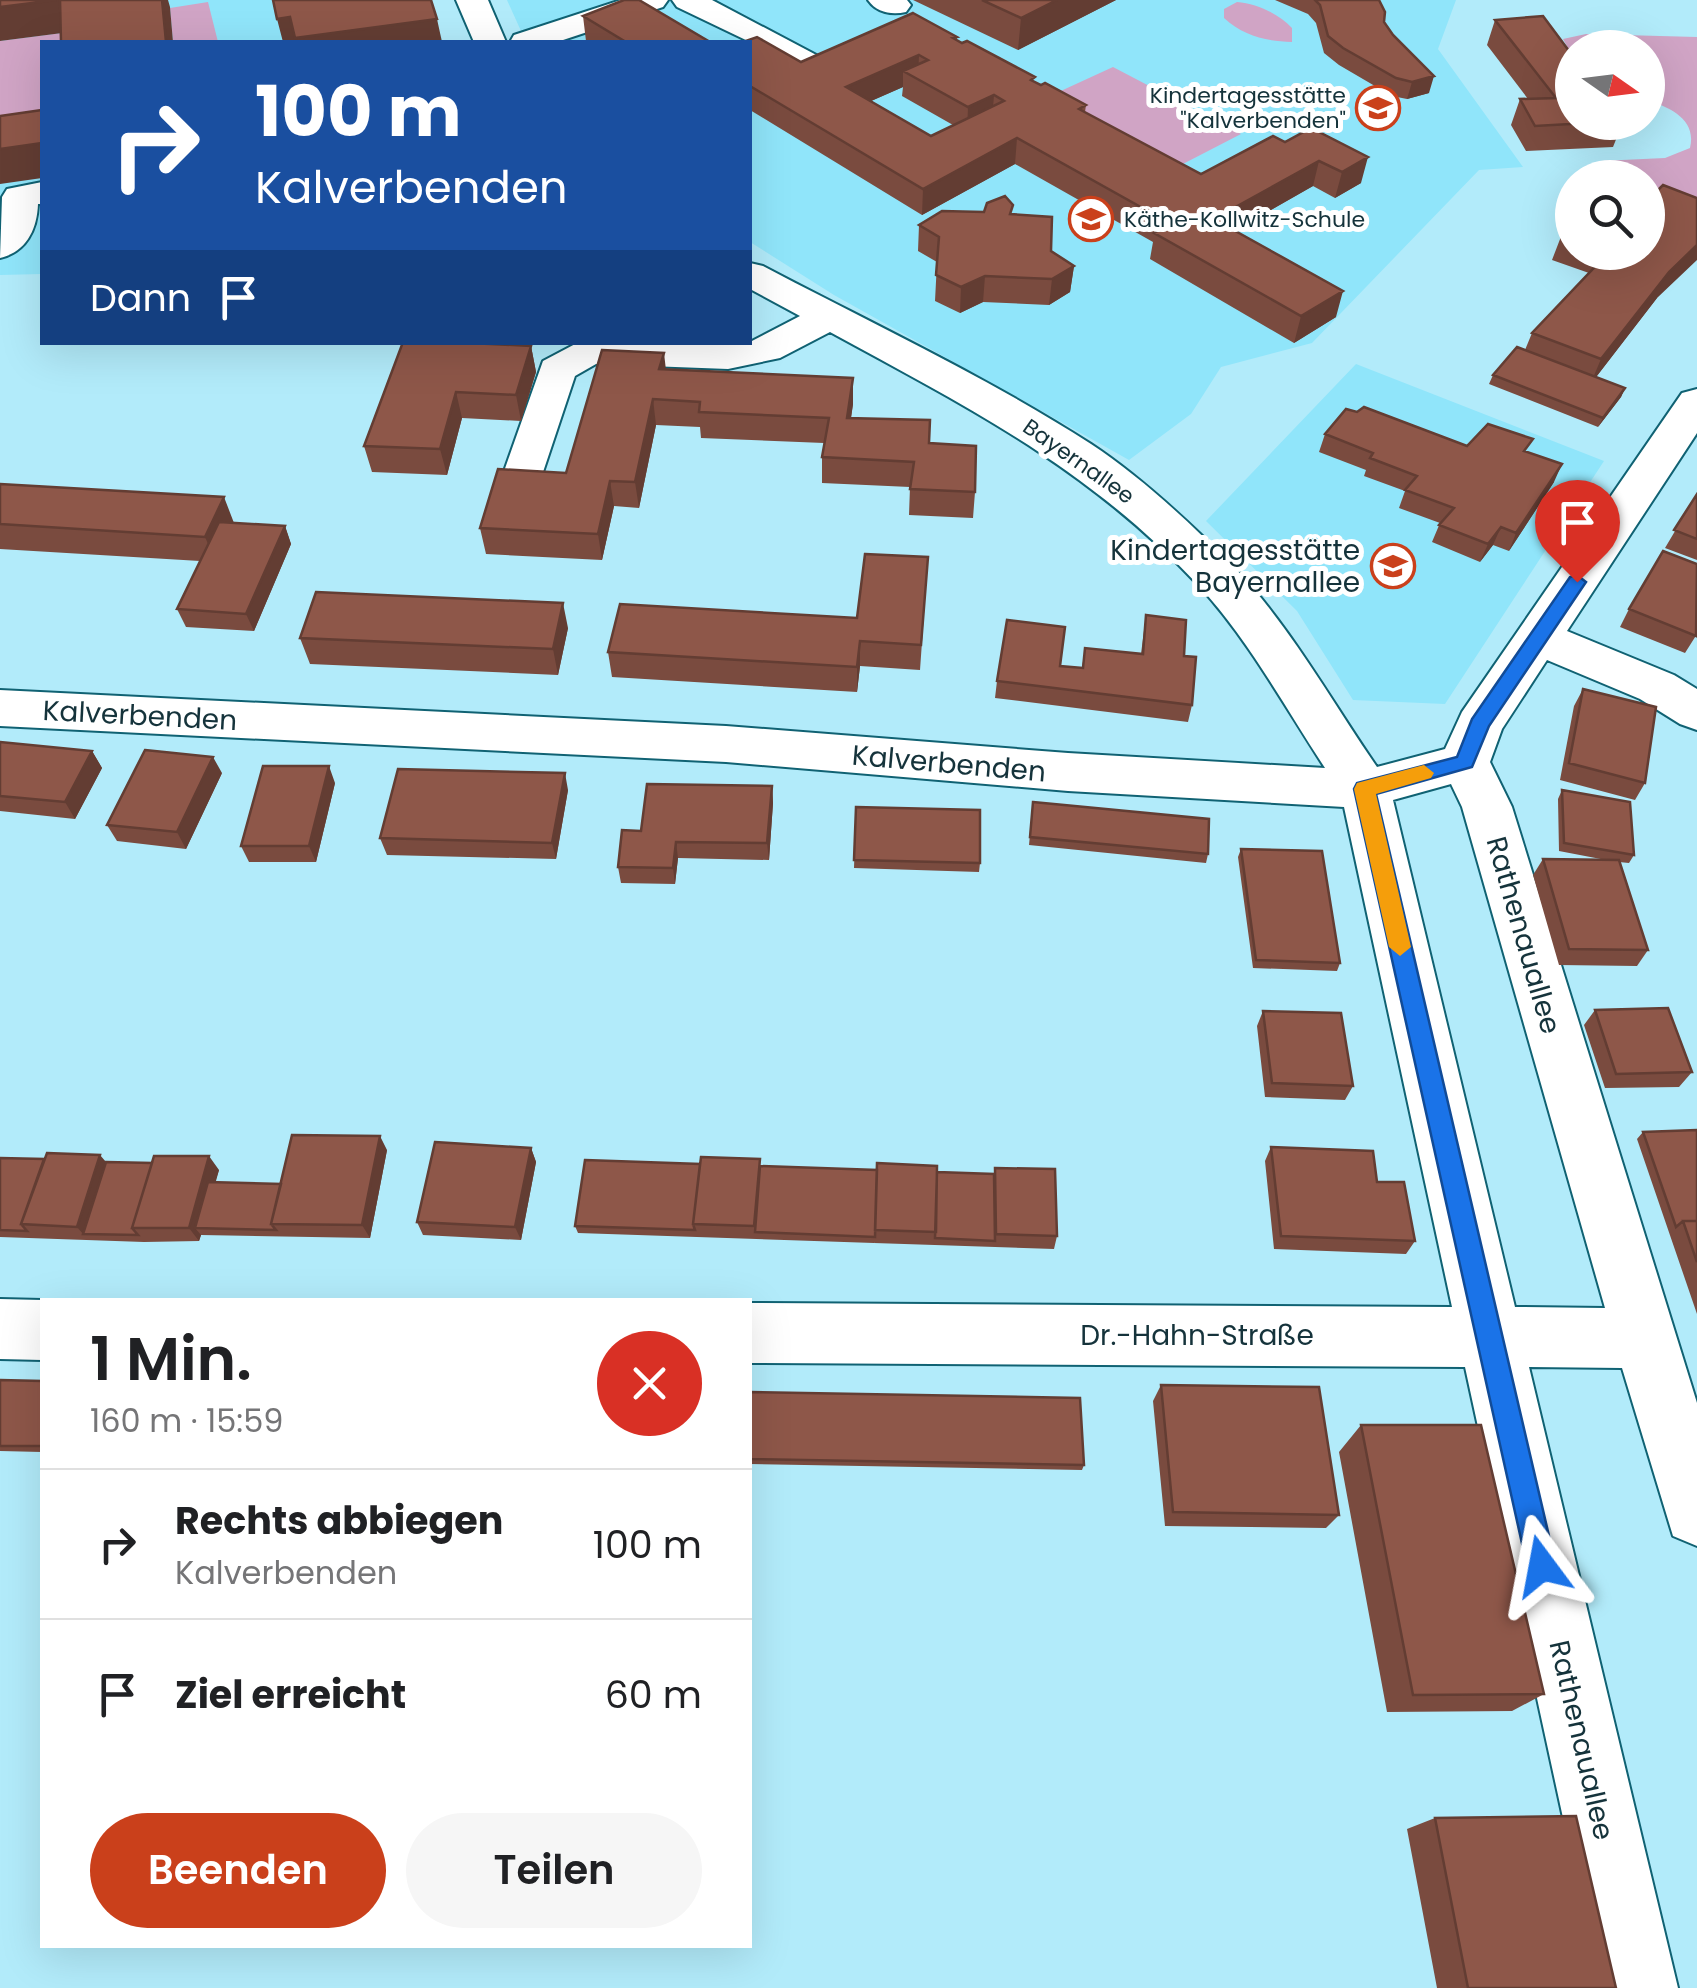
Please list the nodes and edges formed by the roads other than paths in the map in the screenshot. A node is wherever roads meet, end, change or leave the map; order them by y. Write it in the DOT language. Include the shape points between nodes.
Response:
graph roads {
  1 [pos="472,0"];
  2 [pos="652,0"];
  3 [pos="688,0"];
  4 [pos="489,40"];
  5 [pos="532,40"];
  6 [pos="810,66"];
  7 [pos="40,194"];
  8 [pos="0,247"];
  9 [pos="752,275"];
  10 [pos="828,317"];
  11 [pos="1697,402"];
  12 [pos="523,477"];
  13 [pos="1539,638"];
  14 [pos="0,708"];
  15 [pos="1697,712"];
  16 [pos="1465,762"];
  17 [pos="1365,789"];
  18 [pos="0,1330"];
  19 [pos="40,1330"];
  20 [pos="752,1333"];
  21 [pos="1488,1336"];
  22 [pos="1644,1338"];
  23 [pos="1697,1512"];
  24 [pos="1639,1988"];
  1 -- 4 [label="street"];
  2 -- 5 [label="street"];
  3 -- 6 [label="street"];
  7 -- 8 [label="street" via="20,197 22,220"];
  9 -- 10 [label="street, Bayernallee"];
  10 -- 12 [label="street" via="766,350 728,356 590,352 557,370"];
  10 -- 17 [label="street, Bayernallee" via="1078,455 1170,530 1246,612"];
  11 -- 13 [label="street"];
  13 -- 15 [label="street" via="1657,687"];
  13 -- 16 [label="street" via="1480,724"];
  14 -- 17 [label="street, Kalverbenden" via="726,744"];
  16 -- 17 [label="street, Kalverbenden"];
  16 -- 22 [label="street, Rathenauallee" via="1487,807"];
  17 -- 21 [label="street, Rathenauallee"];
  18 -- 19 [label="street"];
  20 -- 21 [label="street, Dr.-Hahn-Straße"];
  21 -- 22 [label="street, Dr.-Hahn-Straße"];
  21 -- 24 [label="street, Rathenauallee"];
  22 -- 23 [label="street, Rathenauallee"];
}
